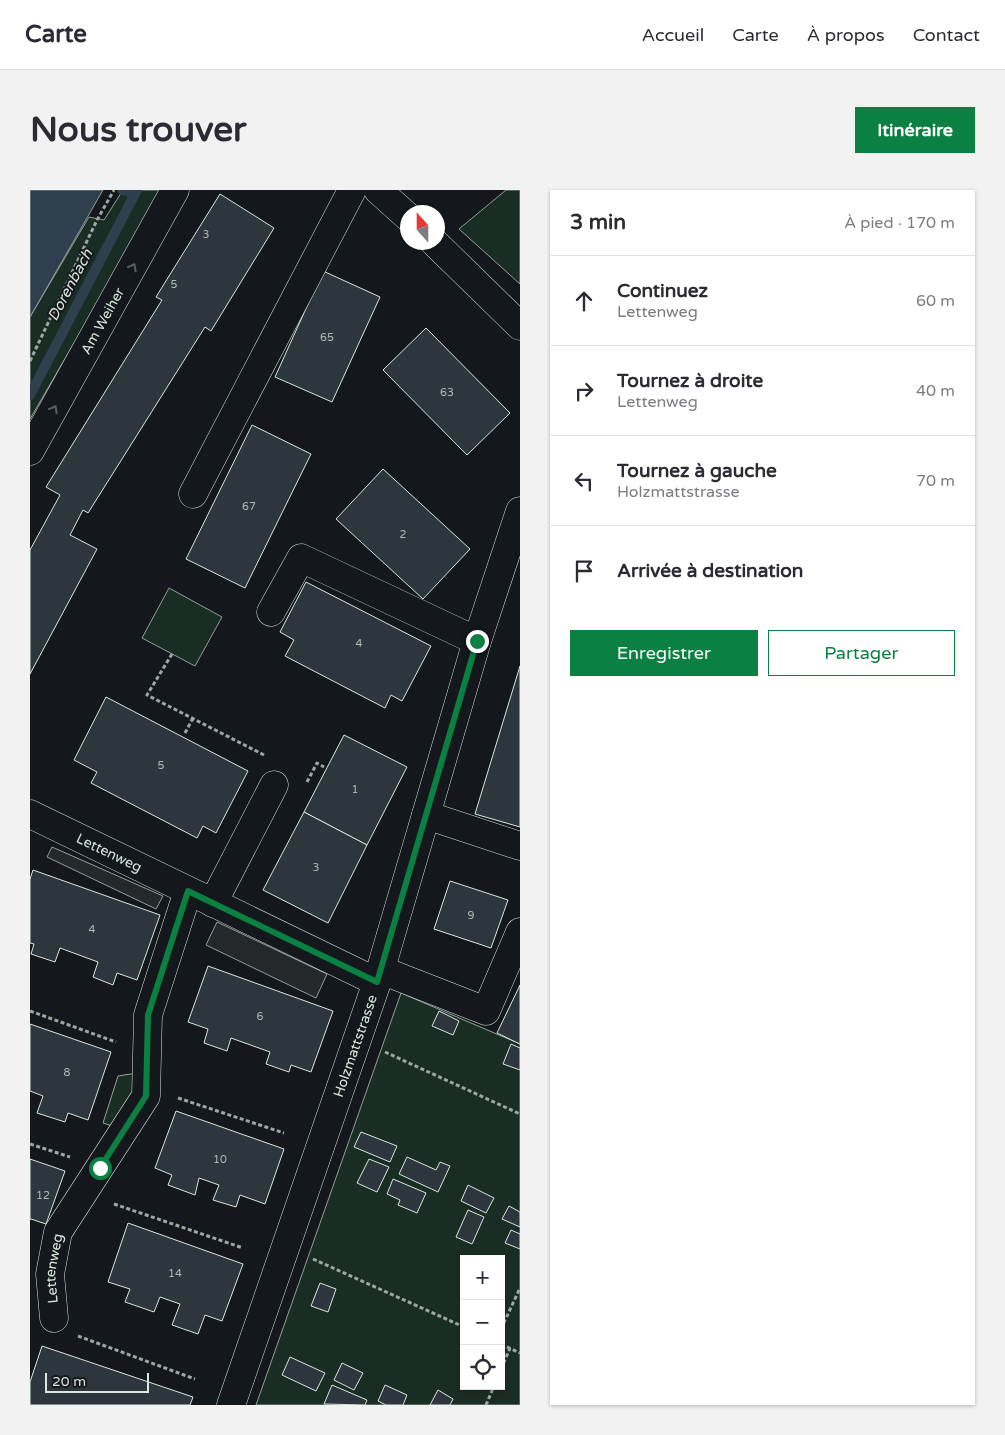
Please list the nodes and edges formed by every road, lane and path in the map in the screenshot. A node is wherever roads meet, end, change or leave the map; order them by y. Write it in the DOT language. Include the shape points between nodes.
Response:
graph roads {
  1 [pos="114,190"];
  2 [pos="175,190"];
  3 [pos="352,190"];
  4 [pos="378,190"];
  5 [pos="400,210"];
  6 [pos="442,250"];
  7 [pos="520,326"];
  8 [pos="30,361"];
  9 [pos="30,451"];
  10 [pos="193,494"];
  11 [pos="520,511"];
  12 [pos="271,612"];
  13 [pos="477,641"];
  14 [pos="172,654"];
  15 [pos="193,718"];
  16 [pos="185,733"];
  17 [pos="269,757"];
  18 [pos="317,763"];
  19 [pos="324,767"];
  20 [pos="274,785"];
  21 [pos="30,814"];
  22 [pos="426,816"];
  23 [pos="520,846"];
  24 [pos="188,891"];
  25 [pos="213,903"];
  26 [pos="520,932"];
  27 [pos="379,976"];
  28 [pos="30,1012"];
  29 [pos="356,1042"];
  30 [pos="147,1054"];
  31 [pos="146,1088"];
  32 [pos="520,1114"];
  33 [pos="284,1133"];
  34 [pos="30,1144"];
  35 [pos="100,1168"];
  36 [pos="83,1194"];
  37 [pos="286,1245"];
  38 [pos="243,1248"];
  39 [pos="520,1288"];
  40 [pos="54,1318"];
  41 [pos="505,1320"];
  42 [pos="460,1326"];
  43 [pos="503,1345"];
  44 [pos="510,1348"];
  45 [pos="520,1353"];
  46 [pos="505,1360"];
  47 [pos="195,1379"];
  48 [pos="492,1390"];
  49 [pos="231,1405"];
  50 [pos="486,1405"];
  1 -- 8 [label="path"];
  9 -- 2 [label="street, Am Weiher, one-way"];
  3 -- 10 [label="street"];
  4 -- 5 [label="street"];
  6 -- 7 [label="street"];
  11 -- 13 [label="street, Holzmattstrasse"];
  12 -- 13 [label="street" via="300,558"];
  13 -- 22 [label="street, Holzmattstrasse"];
  14 -- 15 [label="path" via="147,695"];
  15 -- 16 [label="path"];
  15 -- 17 [label="path"];
  18 -- 19 [label="path"];
  20 -- 25 [label="street"];
  21 -- 24 [label="street, Lettenweg"];
  22 -- 23 [label="street"];
  22 -- 27 [label="street, Holzmattstrasse"];
  24 -- 25 [label="street, Lettenweg"];
  24 -- 30 [label="street, Lettenweg" via="148,1015"];
  25 -- 27 [label="street, Lettenweg"];
  26 -- 27 [label="street, Lettenweg" via="486,1011"];
  27 -- 29 [label="street, Holzmattstrasse"];
  28 -- 30 [label="path"];
  29 -- 32 [label="path" via="381,1050"];
  29 -- 37 [label="street, Holzmattstrasse"];
  30 -- 31 [label="street, Lettenweg"];
  31 -- 33 [label="path"];
  31 -- 35 [label="street, Lettenweg" via="146,1096"];
  34 -- 35 [label="path"];
  35 -- 36 [label="street, Lettenweg"];
  36 -- 38 [label="path"];
  36 -- 40 [label="street, Lettenweg" via="58,1232 50,1274"];
  37 -- 42 [label="path"];
  37 -- 49 [label="street, Holzmattstrasse"];
  39 -- 41 [label="path"];
  40 -- 47 [label="path" via="78,1336"];
  43 -- 44 [label="path"];
  44 -- 45 [label="path"];
  44 -- 46 [label="path"];
  48 -- 50 [label="path"];
}
